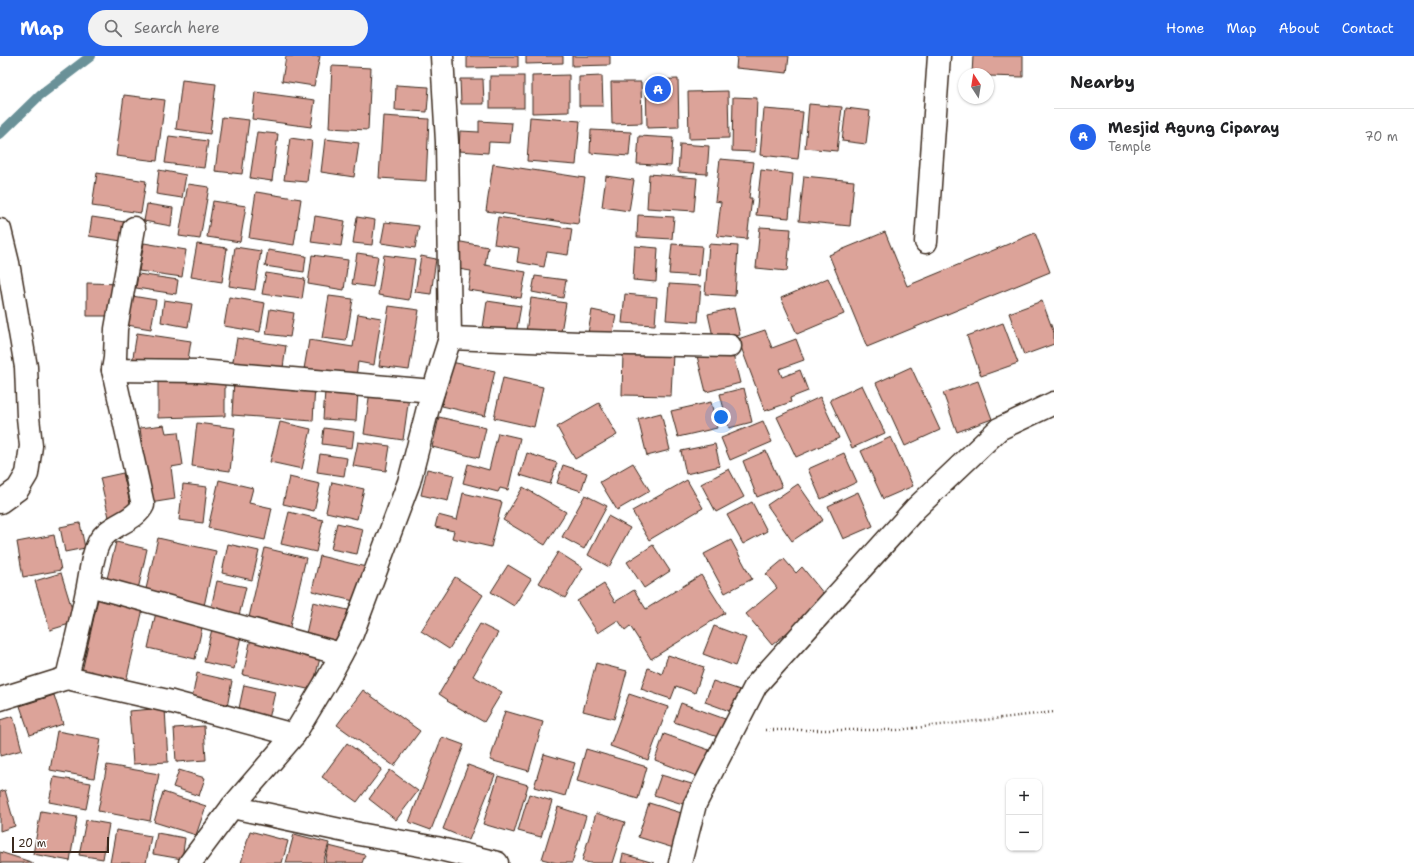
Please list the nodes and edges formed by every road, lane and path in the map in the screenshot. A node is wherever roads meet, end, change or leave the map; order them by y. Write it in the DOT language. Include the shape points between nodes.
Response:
graph roads {
  1 [pos="442,56"];
  2 [pos="939,56"];
  3 [pos="134,228"];
  4 [pos="0,230"];
  5 [pos="926,242"];
  6 [pos="450,338"];
  7 [pos="730,346"];
  8 [pos="113,370"];
  9 [pos="433,391"];
  10 [pos="1054,403"];
  11 [pos="0,502"];
  12 [pos="88,585"];
  13 [pos="341,654"];
  14 [pos="67,678"];
  15 [pos="0,699"];
  16 [pos="1054,712"];
  17 [pos="733,730"];
  18 [pos="294,735"];
  19 [pos="232,807"];
  20 [pos="434,856"];
  21 [pos="190,863"];
  22 [pos="497,863"];
  23 [pos="680,863"];
  1 -- 6 [label="street" via="447,142"];
  2 -- 5 [label="street"];
  3 -- 8 [label="street" via="116,329"];
  4 -- 11 [label="street" via="26,367 31,446 27,474 18,489"];
  6 -- 7 [label="street"];
  6 -- 9 [label="street"];
  8 -- 9 [label="street" via="199,371"];
  8 -- 12 [label="street" via="143,505 139,512 111,529 100,540 93,556"];
  9 -- 13 [label="street" via="409,482 352,634"];
  10 -- 17 [label="street" via="999,429 915,509 756,685"];
  12 -- 13 [label="street"];
  12 -- 14 [label="street"];
  13 -- 18 [label="street"];
  14 -- 15 [label="street"];
  14 -- 18 [label="street" via="172,702"];
  16 -- 17 [label="path" via="897,730"];
  17 -- 23 [label="street" via="695,804"];
  18 -- 19 [label="street"];
  19 -- 20 [label="street" via="358,834"];
  19 -- 21 [label="street"];
  20 -- 22 [label="street"];
}
